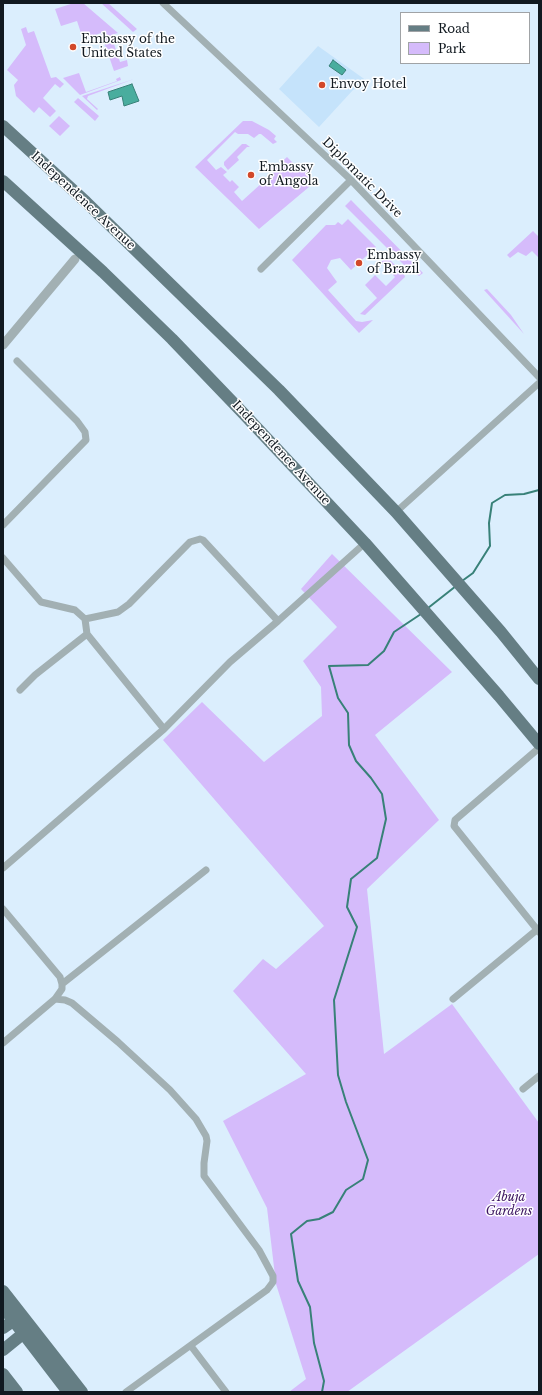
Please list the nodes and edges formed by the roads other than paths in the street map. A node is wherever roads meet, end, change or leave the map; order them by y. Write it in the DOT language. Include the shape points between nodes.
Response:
graph roads {
  1 [pos="163,3"];
  2 [pos="3,126"];
  3 [pos="351,180"];
  4 [pos="3,181"];
  5 [pos="75,259"];
  6 [pos="261,269"];
  7 [pos="3,345"];
  8 [pos="17,361"];
  9 [pos="539,376"];
  10 [pos="539,383"];
  11 [pos="396,512"];
  12 [pos="3,525"];
  13 [pos="365,543"];
  14 [pos="3,558"];
  15 [pos="85,619"];
  16 [pos="278,621"];
  17 [pos="87,634"];
  18 [pos="539,679"];
  19 [pos="20,690"];
  20 [pos="164,729"];
  21 [pos="539,744"];
  22 [pos="539,748"];
  23 [pos="3,868"];
  24 [pos="206,870"];
  25 [pos="3,909"];
  26 [pos="538,930"];
  27 [pos="62,984"];
  28 [pos="55,999"];
  29 [pos="453,999"];
  30 [pos="3,1043"];
  31 [pos="539,1076"];
  32 [pos="523,1089"];
  33 [pos="3,1291"];
  34 [pos="3,1307"];
  35 [pos="22,1314"];
  36 [pos="32,1326"];
  37 [pos="3,1328"];
  38 [pos="191,1346"];
  39 [pos="3,1350"];
  40 [pos="4,1376"];
  41 [pos="17,1392"];
  42 [pos="68,1392"];
  43 [pos="82,1392"];
  44 [pos="126,1392"];
  45 [pos="226,1392"];
  1 -- 3 [label="street, Diplomatic Drive"];
  2 -- 11 [label="main road, Independence Avenue" via="86,202 279,390"];
  3 -- 6 [label="street"];
  3 -- 9 [label="street, Diplomatic Drive"];
  4 -- 13 [label="main road, Independence Avenue" via="172,339"];
  5 -- 7 [label="street"];
  8 -- 12 [label="street" via="77,421 85,432 86,440"];
  10 -- 11 [label="street"];
  11 -- 18 [label="main road, Independence Avenue"];
  13 -- 16 [label="street"];
  13 -- 21 [label="main road, Independence Avenue"];
  14 -- 15 [label="street" via="41,602 75,610"];
  15 -- 16 [label="street" via="118,612 190,542 200,539"];
  15 -- 17 [label="street"];
  16 -- 20 [label="street" via="230,662"];
  17 -- 19 [label="street"];
  17 -- 20 [label="street"];
  20 -- 23 [label="street"];
  22 -- 26 [label="street" via="454,820 454,826"];
  24 -- 27 [label="street"];
  25 -- 27 [label="street" via="60,977"];
  26 -- 29 [label="street"];
  27 -- 28 [label="street" via="62,989"];
  28 -- 30 [label="street"];
  28 -- 38 [label="street" via="72,1003 118,1042 170,1090 196,1119 207,1141 204,1176 259,1250 273,1276 273,1282 267,1290"];
  31 -- 32 [label="street"];
  33 -- 35 [label="main road"];
  34 -- 42 [label="main road"];
  35 -- 36 [label="main road"];
  35 -- 37 [label="main road"];
  36 -- 39 [label="main road"];
  36 -- 43 [label="main road"];
  38 -- 44 [label="street"];
  38 -- 45 [label="street"];
  40 -- 41 [label="main road"];
}
